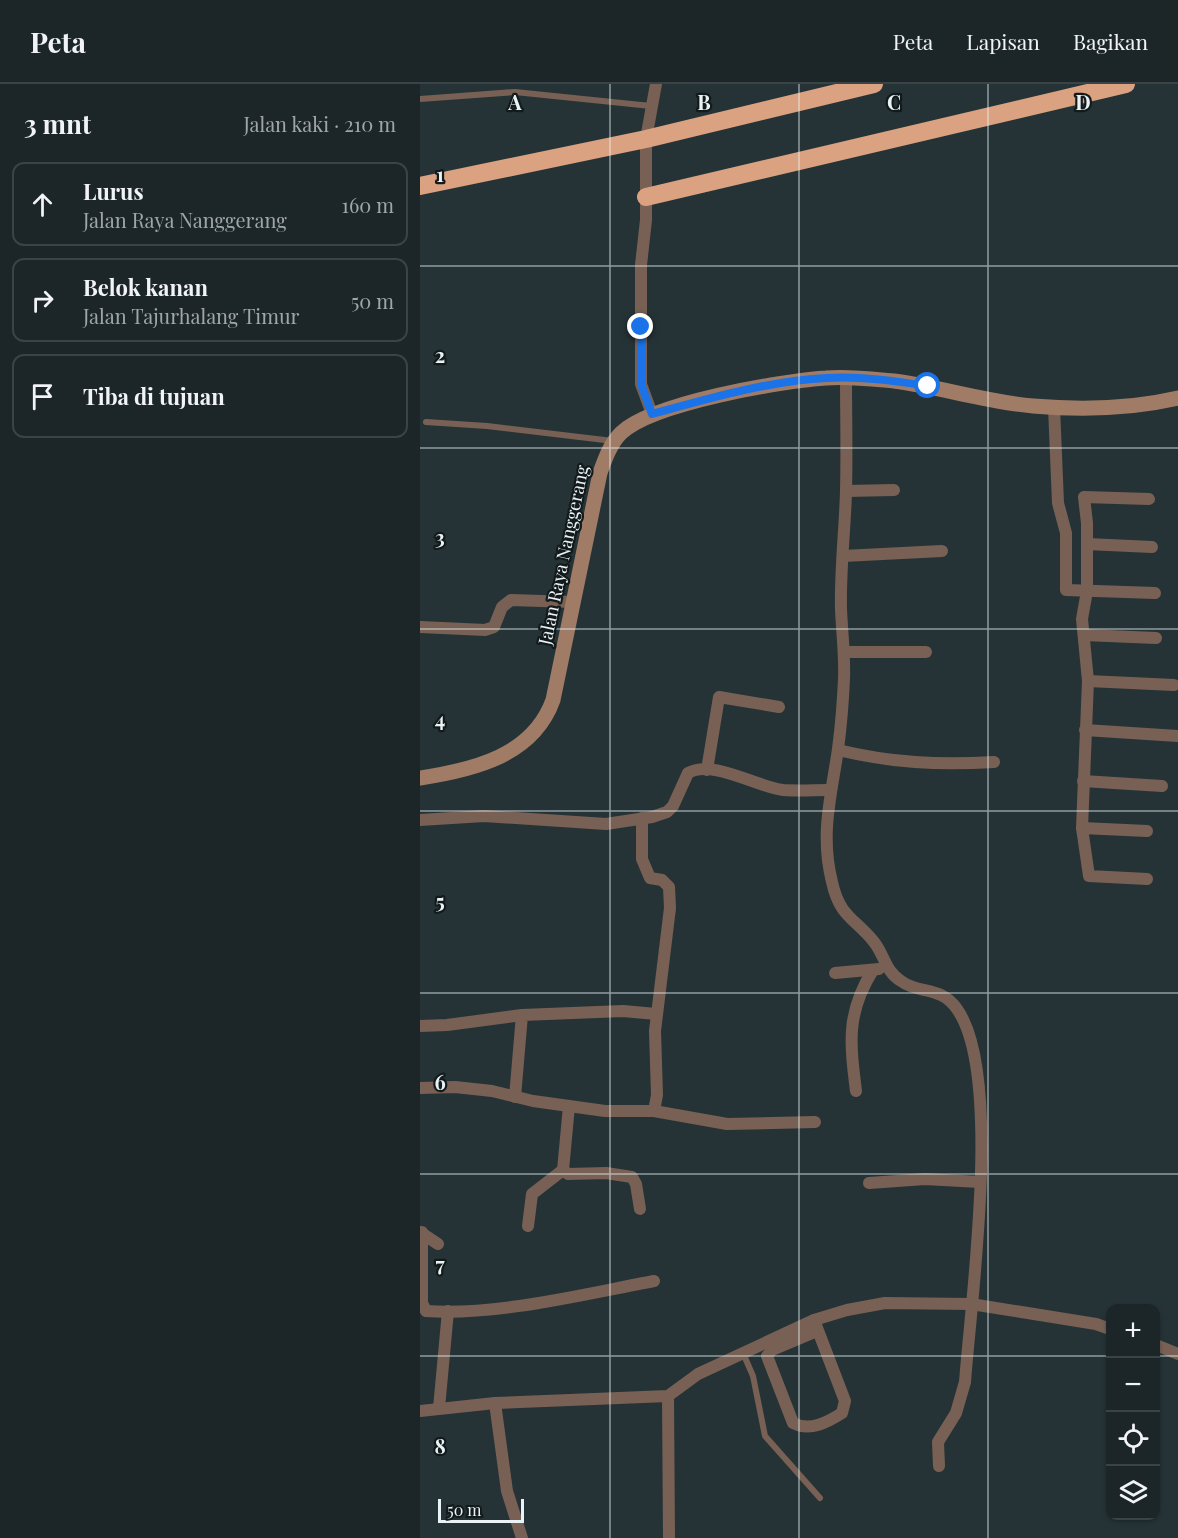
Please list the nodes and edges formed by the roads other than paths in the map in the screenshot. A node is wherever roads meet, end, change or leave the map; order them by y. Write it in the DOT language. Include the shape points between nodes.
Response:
graph roads {
  1 [pos="656,84"];
  2 [pos="874,84"];
  3 [pos="1126,84"];
  4 [pos="420,99"];
  5 [pos="652,106"];
  6 [pos="646,139"];
  7 [pos="420,186"];
  8 [pos="646,197"];
  9 [pos="846,377"];
  10 [pos="1178,398"];
  11 [pos="1054,407"];
  12 [pos="652,414"];
  13 [pos="426,422"];
  14 [pos="614,441"];
  15 [pos="894,490"];
  16 [pos="846,491"];
  17 [pos="1149,499"];
  18 [pos="1087,544"];
  19 [pos="1152,547"];
  20 [pos="942,550"];
  21 [pos="843,555"];
  22 [pos="1087,591"];
  23 [pos="1155,593"];
  24 [pos="573,602"];
  25 [pos="420,627"];
  26 [pos="1084,635"];
  27 [pos="1156,638"];
  28 [pos="844,652"];
  29 [pos="926,652"];
  30 [pos="1088,681"];
  31 [pos="1174,686"];
  32 [pos="779,707"];
  33 [pos="1085,730"];
  34 [pos="1178,735"];
  35 [pos="838,750"];
  36 [pos="994,762"];
  37 [pos="707,770"];
  38 [pos="420,778"];
  39 [pos="1083,781"];
  40 [pos="1162,786"];
  41 [pos="829,790"];
  42 [pos="642,818"];
  43 [pos="420,820"];
  44 [pos="1082,828"];
  45 [pos="1146,831"];
  46 [pos="1147,879"];
  47 [pos="880,969"];
  48 [pos="835,973"];
  49 [pos="656,1014"];
  50 [pos="522,1015"];
  51 [pos="420,1026"];
  52 [pos="420,1088"];
  53 [pos="856,1091"];
  54 [pos="514,1097"];
  55 [pos="569,1106"];
  56 [pos="654,1111"];
  57 [pos="815,1122"];
  58 [pos="564,1170"];
  59 [pos="980,1182"];
  60 [pos="869,1183"];
  61 [pos="640,1209"];
  62 [pos="528,1226"];
  63 [pos="421,1232"];
  64 [pos="438,1244"];
  65 [pos="654,1281"];
  66 [pos="971,1304"];
  67 [pos="448,1311"];
  68 [pos="816,1326"];
  69 [pos="1106,1328"];
  70 [pos="1160,1347"];
  71 [pos="742,1353"];
  72 [pos="1178,1354"];
  73 [pos="668,1396"];
  74 [pos="495,1403"];
  75 [pos="439,1408"];
  76 [pos="420,1411"];
  77 [pos="939,1466"];
  78 [pos="820,1498"];
  79 [pos="520,1533"];
  80 [pos="510,1538"];
  81 [pos="669,1538"];
  1 -- 5 [label="street"];
  2 -- 6 [label="highway"];
  3 -- 8 [label="highway"];
  4 -- 5 [label="lane" via="515,92"];
  5 -- 6 [label="street"];
  6 -- 7 [label="highway"];
  6 -- 8 [label="street"];
  8 -- 12 [label="street" via="641,265 641,384"];
  9 -- 11 [label="street, Jalan Raya Nanggerang" via="894,381 1011,404"];
  9 -- 12 [label="street, Jalan Raya Nanggerang" via="767,385"];
  9 -- 16 [label="street"];
  10 -- 11 [label="street, Jalan Raya Nanggerang" via="1126,407"];
  11 -- 22 [label="street" via="1058,503 1066,533 1066,590"];
  12 -- 14 [label="street, Jalan Raya Nanggerang"];
  13 -- 14 [label="lane"];
  14 -- 24 [label="street, Jalan Raya Nanggerang" via="600,473"];
  15 -- 16 [label="street"];
  16 -- 21 [label="street"];
  17 -- 18 [label="street" via="1084,497"];
  18 -- 19 [label="street"];
  18 -- 22 [label="street"];
  20 -- 21 [label="street"];
  21 -- 28 [label="street"];
  22 -- 23 [label="street"];
  22 -- 26 [label="street" via="1082,619"];
  24 -- 25 [label="street" via="511,600 502,607 494,627 485,630"];
  24 -- 38 [label="street, Jalan Raya Nanggerang" via="553,700 532,736 484,764"];
  26 -- 27 [label="street"];
  26 -- 30 [label="street"];
  28 -- 29 [label="street"];
  28 -- 35 [label="street"];
  30 -- 31 [label="street"];
  30 -- 33 [label="street"];
  32 -- 37 [label="street" via="719,698"];
  33 -- 34 [label="street"];
  33 -- 39 [label="street"];
  35 -- 36 [label="street" via="922,765"];
  35 -- 41 [label="street"];
  37 -- 41 [label="street" via="783,790"];
  37 -- 42 [label="street" via="688,772 678,798 667,812"];
  39 -- 40 [label="street"];
  39 -- 44 [label="street"];
  41 -- 47 [label="street" via="825,849 837,901 881,951"];
  42 -- 43 [label="street" via="606,824 484,816"];
  42 -- 49 [label="street" via="643,868 650,878 662,880 669,887 670,908"];
  44 -- 45 [label="street"];
  44 -- 46 [label="street" via="1089,876"];
  47 -- 48 [label="street"];
  47 -- 53 [label="street" via="857,999 851,1026"];
  47 -- 59 [label="street" via="907,985 938,992 957,1008 968,1030 983,1128"];
  49 -- 50 [label="street" via="623,1011"];
  49 -- 56 [label="street"];
  50 -- 51 [label="street"];
  50 -- 54 [label="street"];
  52 -- 54 [label="street" via="454,1087"];
  54 -- 55 [label="street"];
  55 -- 56 [label="street"];
  55 -- 58 [label="street"];
  56 -- 57 [label="street" via="727,1124"];
  58 -- 61 [label="street" via="568,1174 632,1177"];
  58 -- 62 [label="street" via="532,1194"];
  59 -- 60 [label="street" via="925,1179"];
  59 -- 66 [label="street"];
  63 -- 64 [label="street"];
  63 -- 67 [label="street" via="423,1308"];
  65 -- 67 [label="street" via="530,1303"];
  66 -- 68 [label="street" via="885,1303 847,1310"];
  66 -- 69 [label="street"];
  66 -- 77 [label="street" via="965,1382 956,1413 938,1442"];
  67 -- 75 [label="street"];
  68 -- 68 [label="street" via="844,1408 831,1420 806,1427 793,1423 767,1356"];
  68 -- 71 [label="street"];
  70 -- 72 [label="street"];
  71 -- 73 [label="street" via="698,1374"];
  71 -- 78 [label="lane" via="753,1376 765,1436"];
  73 -- 74 [label="street"];
  73 -- 81 [label="street"];
  74 -- 75 [label="street"];
  74 -- 79 [label="street" via="507,1491"];
  75 -- 76 [label="street"];
  79 -- 80 [label="street"];
}
